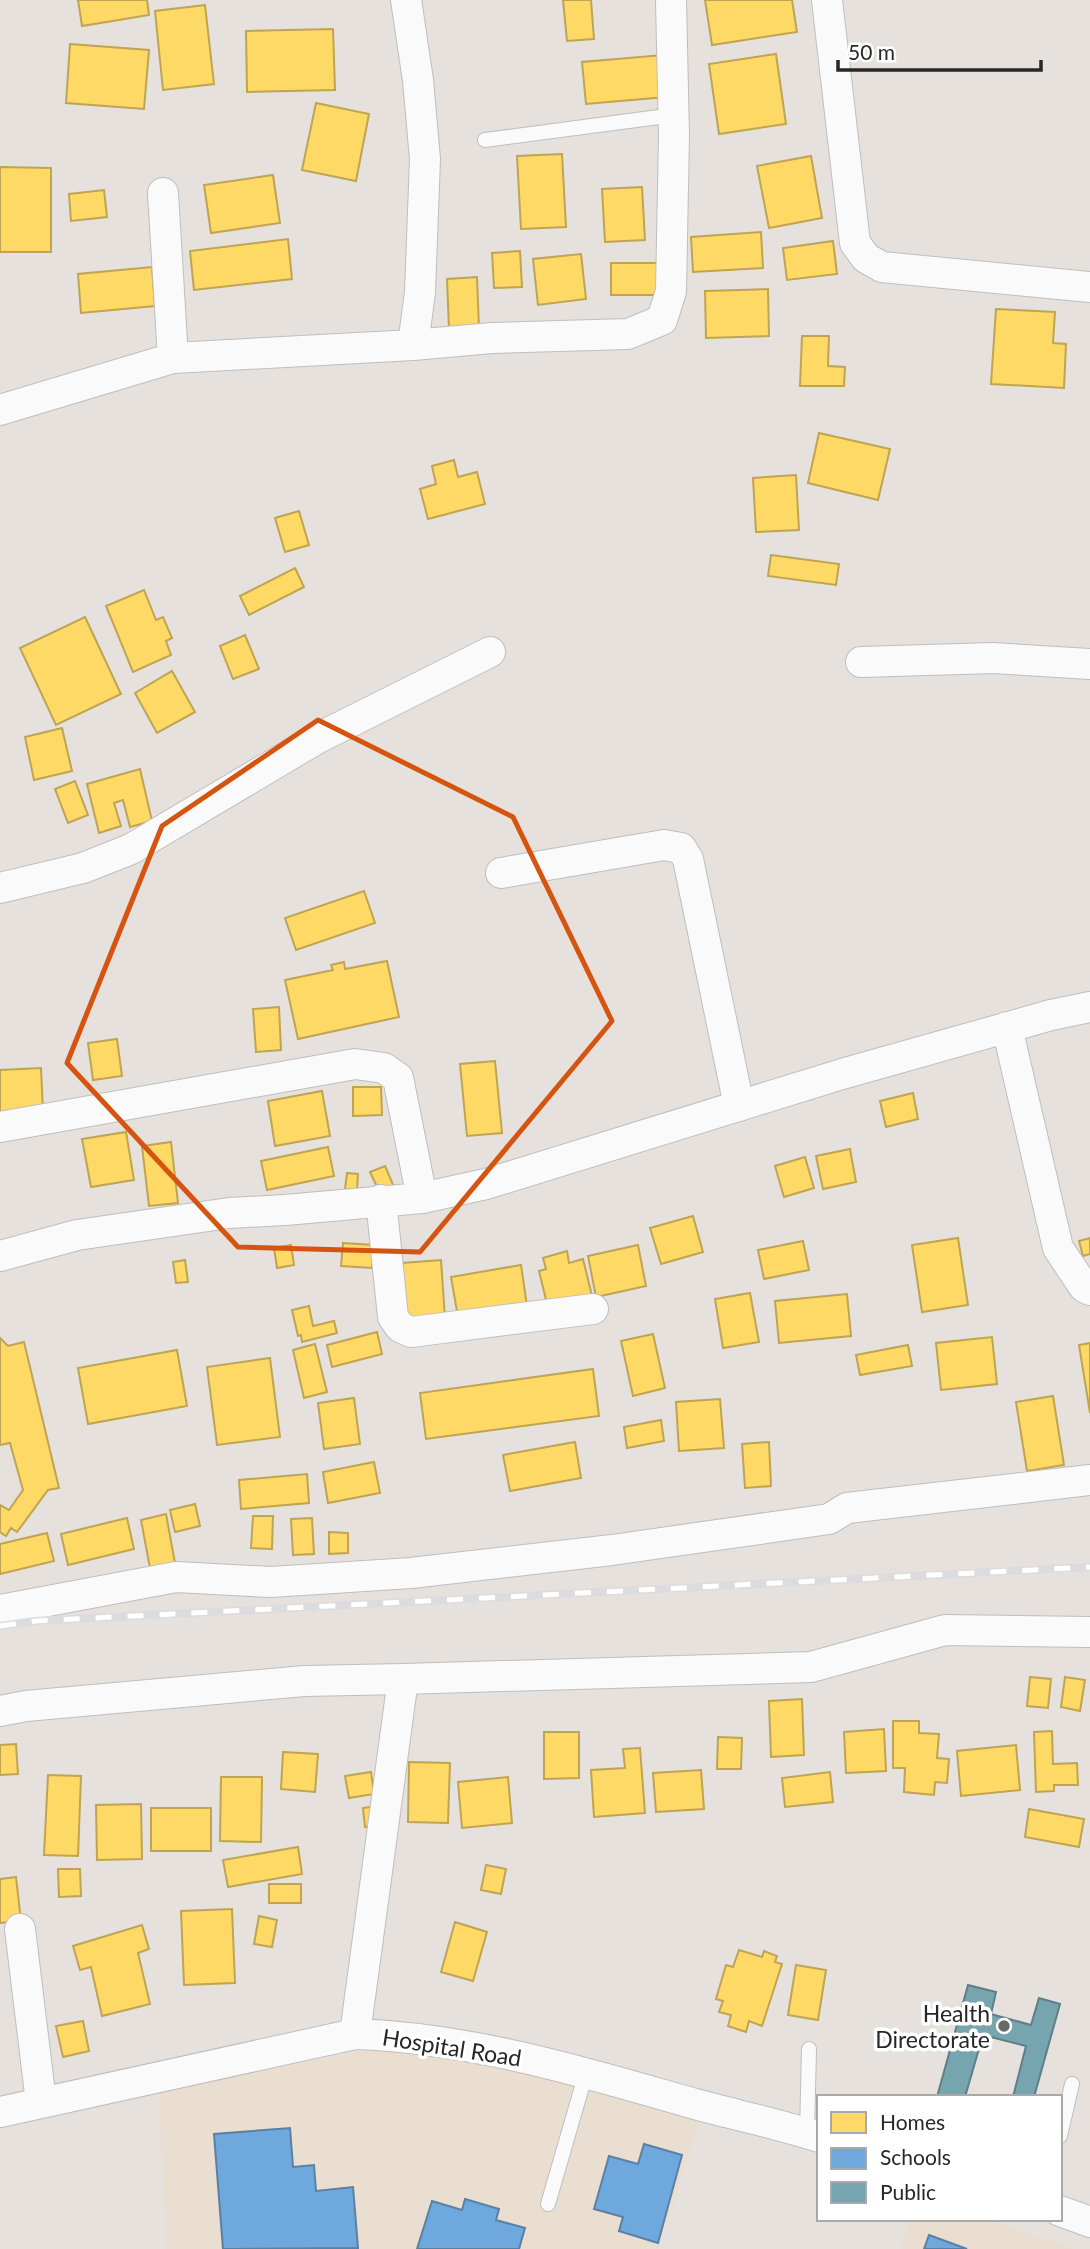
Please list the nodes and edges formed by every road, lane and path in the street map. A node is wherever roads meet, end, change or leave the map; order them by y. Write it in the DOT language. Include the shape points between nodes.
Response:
graph roads {
  1 [pos="406,0"];
  2 [pos="671,0"];
  3 [pos="827,0"];
  4 [pos="674,116"];
  5 [pos="485,140"];
  6 [pos="163,193"];
  7 [pos="1090,287"];
  8 [pos="413,345"];
  9 [pos="173,358"];
  10 [pos="0,410"];
  11 [pos="490,652"];
  12 [pos="861,663"];
  13 [pos="1090,664"];
  14 [pos="501,873"];
  15 [pos="0,888"];
  16 [pos="1090,1007"];
  17 [pos="1007,1027"];
  18 [pos="739,1106"];
  19 [pos="0,1127"];
  20 [pos="422,1198"];
  21 [pos="381,1200"];
  22 [pos="0,1256"];
  23 [pos="1090,1290"];
  24 [pos="593,1309"];
  25 [pos="1090,1480"];
  26 [pos="0,1610"];
  27 [pos="1090,1632"];
  28 [pos="403,1679"];
  29 [pos="0,1712"];
  30 [pos="20,1929"];
  31 [pos="355,2034"];
  32 [pos="808,2049"];
  33 [pos="586,2073"];
  34 [pos="1072,2084"];
  35 [pos="41,2102"];
  36 [pos="0,2112"];
  37 [pos="1062,2127"];
  38 [pos="813,2135"];
  39 [pos="548,2204"];
  40 [pos="1062,2212"];
  41 [pos="1090,2222"];
  1 -- 8 [label="street" via="425,159 420,292"];
  2 -- 4 [label="street"];
  3 -- 7 [label="street" via="855,243 866,258 882,267"];
  4 -- 5 [label="lane"];
  4 -- 8 [label="street" via="671,291 662,320 628,334"];
  6 -- 9 [label="street"];
  8 -- 9 [label="street"];
  9 -- 10 [label="street"];
  11 -- 15 [label="street" via="318,738 131,849 83,868"];
  12 -- 13 [label="street" via="993,658"];
  14 -- 18 [label="street" via="664,845 681,848 688,859"];
  16 -- 17 [label="street"];
  17 -- 18 [label="street"];
  17 -- 23 [label="street" via="1058,1248"];
  18 -- 20 [label="street" via="486,1184"];
  19 -- 20 [label="street" via="355,1065 384,1068 398,1078"];
  20 -- 21 [label="street"];
  21 -- 22 [label="street" via="229,1213 77,1235"];
  21 -- 24 [label="street" via="393,1317 400,1327 411,1332"];
  25 -- 26 [label="street" via="847,1508 829,1518 612,1550 411,1573 271,1582 176,1577"];
  27 -- 28 [label="street" via="945,1630 811,1667"];
  28 -- 29 [label="street" via="304,1681"];
  28 -- 31 [label="street"];
  30 -- 35 [label="street"];
  31 -- 33 [label="street, Hospital Road" via="400,2035 475,2047"];
  31 -- 35 [label="street, Hospital Road"];
  32 -- 38 [label="lane"];
  33 -- 38 [label="street, Hospital Road"];
  33 -- 39 [label="lane"];
  34 -- 37 [label="lane"];
  35 -- 36 [label="street, Hospital Road"];
  40 -- 41 [label="street"];
}
